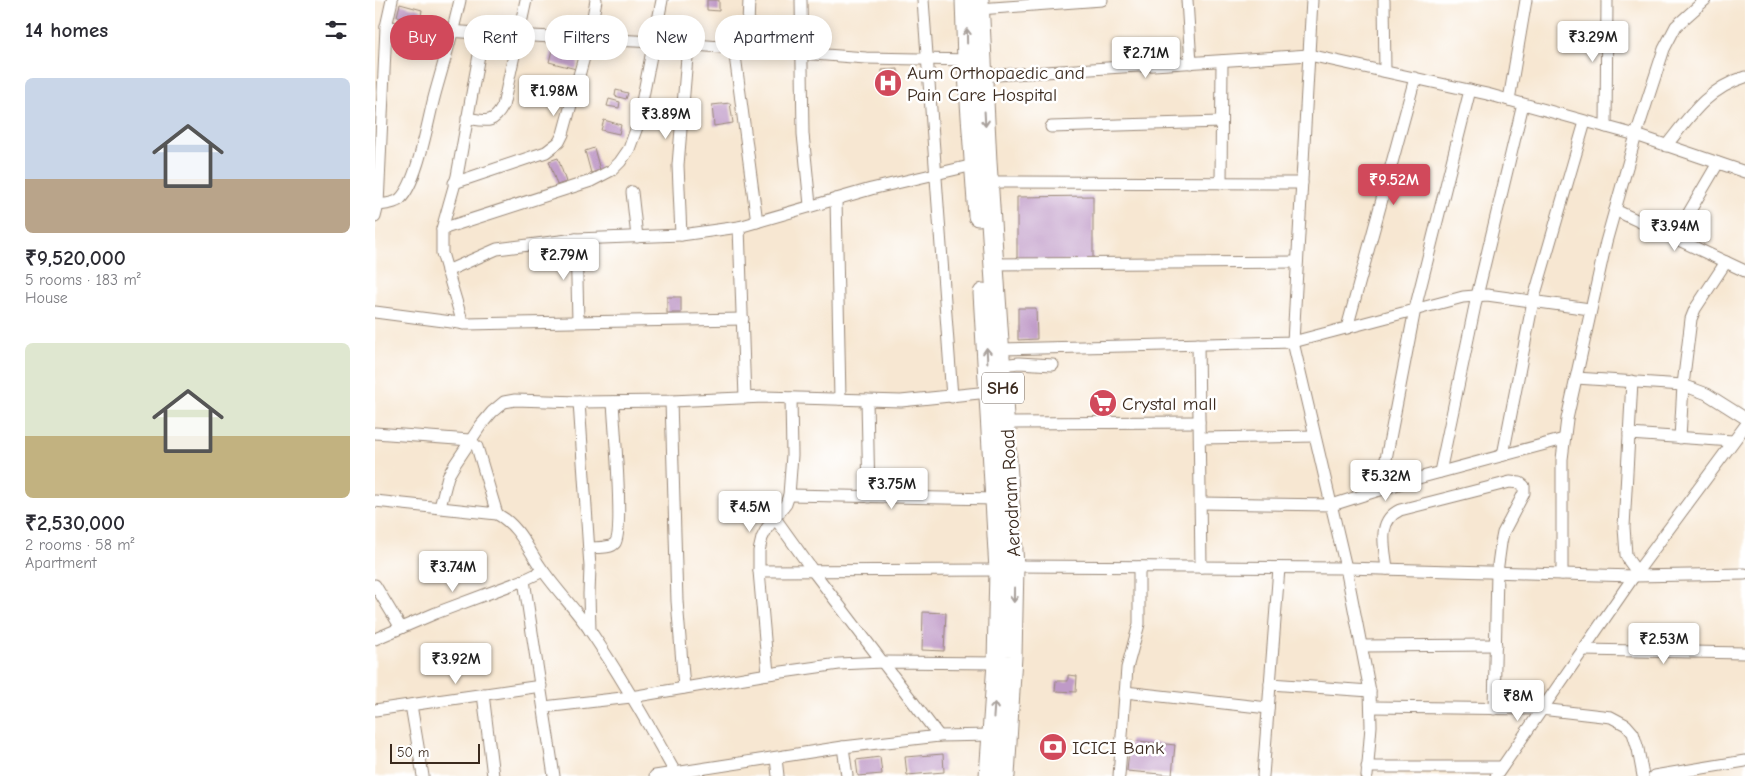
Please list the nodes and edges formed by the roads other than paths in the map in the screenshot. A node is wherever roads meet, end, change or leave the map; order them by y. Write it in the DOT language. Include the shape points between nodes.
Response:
graph roads {
  1 [pos="392,0"];
  2 [pos="460,0"];
  3 [pos="526,0"];
  4 [pos="596,0"];
  5 [pos="662,0"];
  6 [pos="749,0"];
  7 [pos="801,0"];
  8 [pos="923,0"];
  9 [pos="1102,0"];
  10 [pos="1187,0"];
  11 [pos="1313,0"];
  12 [pos="1384,0"];
  13 [pos="1526,0"];
  14 [pos="1607,0"];
  15 [pos="1705,0"];
  16 [pos="1043,2"];
  17 [pos="974,3"];
  18 [pos="523,15"];
  19 [pos="593,15"];
  20 [pos="660,15"];
  21 [pos="748,15"];
  22 [pos="801,15"];
  23 [pos="386,27"];
  24 [pos="390,27"];
  25 [pos="454,27"];
  26 [pos="1309,55"];
  27 [pos="832,56"];
  28 [pos="445,60"];
  29 [pos="478,60"];
  30 [pos="513,60"];
  31 [pos="583,60"];
  32 [pos="651,60"];
  33 [pos="686,60"];
  34 [pos="737,60"];
  35 [pos="802,60"];
  36 [pos="927,60"];
  37 [pos="1222,61"];
  38 [pos="1191,63"];
  39 [pos="977,65"];
  40 [pos="1385,71"];
  41 [pos="1745,77"];
  42 [pos="1415,78"];
  43 [pos="1470,90"];
  44 [pos="1509,100"];
  45 [pos="1523,104"];
  46 [pos="467,118"];
  47 [pos="1221,122"];
  48 [pos="1585,122"];
  49 [pos="1051,127"];
  50 [pos="1606,127"];
  51 [pos="1636,135"];
  52 [pos="1666,146"];
  53 [pos="1718,163"];
  54 [pos="974,165"];
  55 [pos="1745,172"];
  56 [pos="935,174"];
  57 [pos="989,182"];
  58 [pos="454,183"];
  59 [pos="1221,183"];
  60 [pos="1302,183"];
  61 [pos="633,192"];
  62 [pos="836,199"];
  63 [pos="378,205"];
  64 [pos="810,206"];
  65 [pos="1615,210"];
  66 [pos="375,217"];
  67 [pos="757,222"];
  68 [pos="739,227"];
  69 [pos="442,229"];
  70 [pos="681,235"];
  71 [pos="637,237"];
  72 [pos="1674,238"];
  73 [pos="576,239"];
  74 [pos="1297,262"];
  75 [pos="1726,262"];
  76 [pos="994,264"];
  77 [pos="447,271"];
  78 [pos="1745,271"];
  79 [pos="1477,296"];
  80 [pos="1533,301"];
  81 [pos="1415,309"];
  82 [pos="1590,310"];
  83 [pos="375,312"];
  84 [pos="743,319"];
  85 [pos="578,321"];
  86 [pos="463,324"];
  87 [pos="1347,328"];
  88 [pos="1293,342"];
  89 [pos="1198,344"];
  90 [pos="1000,357"];
  91 [pos="1053,365"];
  92 [pos="1576,378"];
  93 [pos="1632,382"];
  94 [pos="1683,385"];
  95 [pos="989,392"];
  96 [pos="952,397"];
  97 [pos="745,398"];
  98 [pos="791,398"];
  99 [pos="840,399"];
  100 [pos="867,400"];
  101 [pos="671,401"];
  102 [pos="579,402"];
  103 [pos="613,402"];
  104 [pos="1745,418"];
  105 [pos="1199,422"];
  106 [pos="1005,423"];
  107 [pos="1745,426"];
  108 [pos="375,433"];
  109 [pos="1629,434"];
  110 [pos="1314,436"];
  111 [pos="1200,438"];
  112 [pos="1680,438"];
  113 [pos="1565,439"];
  114 [pos="470,440"];
  115 [pos="1733,441"];
  116 [pos="1503,455"];
  117 [pos="1440,472"];
  118 [pos="1380,490"];
  119 [pos="789,495"];
  120 [pos="869,497"];
  121 [pos="995,499"];
  122 [pos="375,501"];
  123 [pos="1201,503"];
  124 [pos="1332,505"];
  125 [pos="440,508"];
  126 [pos="497,514"];
  127 [pos="775,518"];
  128 [pos="589,548"];
  129 [pos="1139,567"];
  130 [pos="1201,567"];
  131 [pos="1007,568"];
  132 [pos="1279,568"];
  133 [pos="1346,568"];
  134 [pos="1387,569"];
  135 [pos="543,571"];
  136 [pos="759,571"];
  137 [pos="813,571"];
  138 [pos="1497,572"];
  139 [pos="1562,574"];
  140 [pos="1636,574"];
  141 [pos="1745,574"];
  142 [pos="524,580"];
  143 [pos="375,585"];
  144 [pos="401,628"];
  145 [pos="590,631"];
  146 [pos="375,639"];
  147 [pos="1496,644"];
  148 [pos="1361,646"];
  149 [pos="1583,650"];
  150 [pos="1745,653"];
  151 [pos="883,662"];
  152 [pos="997,662"];
  153 [pos="768,674"];
  154 [pos="1270,684"];
  155 [pos="541,686"];
  156 [pos="684,688"];
  157 [pos="1370,691"];
  158 [pos="1125,692"];
  159 [pos="483,694"];
  160 [pos="631,697"];
  161 [pos="411,705"];
  162 [pos="1372,706"];
  163 [pos="544,707"];
  164 [pos="1268,708"];
  165 [pos="1494,709"];
  166 [pos="375,710"];
  167 [pos="1541,710"];
  168 [pos="992,735"];
  169 [pos="939,736"];
  170 [pos="843,748"];
  171 [pos="776,758"];
  172 [pos="1745,761"];
  173 [pos="1367,771"];
  174 [pos="1499,772"];
  175 [pos="676,775"];
  176 [pos="423,776"];
  177 [pos="493,776"];
  178 [pos="554,776"];
  179 [pos="655,776"];
  180 [pos="779,776"];
  181 [pos="847,776"];
  182 [pos="1004,776"];
  183 [pos="1119,776"];
  184 [pos="1263,776"];
  185 [pos="1643,776"];
  186 [pos="1655,776"];
  1 -- 23 [label="street"];
  2 -- 25 [label="street"];
  3 -- 18 [label="street"];
  4 -- 19 [label="street"];
  5 -- 20 [label="street"];
  6 -- 21 [label="street"];
  7 -- 22 [label="street"];
  8 -- 36 [label="street"];
  9 -- 16 [label="street"];
  10 -- 38 [label="street"];
  11 -- 26 [label="street"];
  12 -- 40 [label="street"];
  13 -- 44 [label="street"];
  14 -- 50 [label="street"];
  15 -- 51 [label="street" via="1676,26 1664,49"];
  16 -- 17 [label="street"];
  17 -- 39 [label="main road, Aerodram Road / SH6"];
  23 -- 24 [label="street"];
  23 -- 63 [label="street"];
  26 -- 37 [label="street"];
  26 -- 40 [label="street"];
  26 -- 60 [label="street"];
  27 -- 36 [label="street"];
  28 -- 63 [label="street" via="408,188 399,200"];
  29 -- 46 [label="street"];
  30 -- 46 [label="street" via="498,116 490,121"];
  31 -- 58 [label="street" via="559,142 545,152"];
  32 -- 69 [label="street" via="637,127 629,149 612,170 591,180"];
  33 -- 70 [label="street" via="678,165"];
  34 -- 67 [label="street"];
  35 -- 64 [label="street" via="803,134"];
  36 -- 39 [label="street"];
  36 -- 56 [label="street"];
  37 -- 38 [label="street"];
  37 -- 47 [label="street"];
  38 -- 39 [label="street"];
  39 -- 54 [label="main road, Aerodram Road / SH6"];
  39 -- 57 [label="main road, Aerodram Road / SH6, one-way"];
  40 -- 42 [label="street"];
  41 -- 52 [label="street" via="1718,89 1705,100"];
  42 -- 43 [label="street"];
  42 -- 87 [label="street"];
  43 -- 44 [label="street"];
  43 -- 81 [label="street"];
  44 -- 45 [label="street"];
  45 -- 48 [label="street"];
  45 -- 79 [label="street"];
  46 -- 58 [label="street"];
  47 -- 49 [label="street"];
  47 -- 59 [label="street"];
  48 -- 50 [label="street"];
  48 -- 80 [label="street"];
  50 -- 51 [label="street"];
  51 -- 52 [label="street"];
  51 -- 65 [label="street"];
  52 -- 53 [label="street"];
  53 -- 55 [label="street"];
  53 -- 72 [label="street"];
  54 -- 56 [label="street"];
  95 -- 54 [label="main road, Aerodram Road / SH6, one-way"];
  56 -- 62 [label="street"];
  56 -- 96 [label="street"];
  57 -- 59 [label="street"];
  57 -- 76 [label="main road, Aerodram Road / SH6"];
  58 -- 69 [label="street"];
  59 -- 60 [label="street"];
  60 -- 74 [label="street"];
  61 -- 71 [label="street"];
  62 -- 64 [label="street"];
  62 -- 99 [label="street"];
  63 -- 66 [label="street"];
  64 -- 67 [label="street"];
  65 -- 72 [label="street"];
  65 -- 82 [label="street"];
  67 -- 68 [label="street"];
  68 -- 70 [label="street"];
  68 -- 84 [label="street"];
  69 -- 77 [label="street" via="442,253"];
  70 -- 71 [label="street"];
  71 -- 73 [label="street"];
  72 -- 75 [label="street"];
  73 -- 77 [label="street" via="497,250"];
  73 -- 85 [label="street"];
  74 -- 76 [label="street"];
  74 -- 88 [label="street"];
  75 -- 78 [label="street"];
  75 -- 94 [label="street" via="1691,319"];
  76 -- 90 [label="main road, Aerodram Road / SH6"];
  77 -- 86 [label="street"];
  79 -- 80 [label="street"];
  79 -- 81 [label="street"];
  79 -- 117 [label="street"];
  80 -- 82 [label="street"];
  80 -- 116 [label="street"];
  81 -- 87 [label="street"];
  81 -- 118 [label="street"];
  82 -- 92 [label="street"];
  83 -- 86 [label="street"];
  84 -- 85 [label="street"];
  84 -- 97 [label="street"];
  85 -- 86 [label="street"];
  87 -- 88 [label="street"];
  88 -- 89 [label="street"];
  88 -- 110 [label="street"];
  89 -- 90 [label="street"];
  89 -- 105 [label="street"];
  90 -- 91 [label="street" via="1019,363"];
  90 -- 106 [label="main road, Aerodram Road / SH6"];
  92 -- 93 [label="street"];
  92 -- 113 [label="street"];
  93 -- 94 [label="street"];
  93 -- 109 [label="street"];
  94 -- 104 [label="street" via="1707,394"];
  94 -- 112 [label="street"];
  95 -- 96 [label="street"];
  95 -- 121 [label="main road, Aerodram Road / SH6"];
  96 -- 100 [label="street"];
  97 -- 98 [label="street"];
  97 -- 101 [label="street"];
  98 -- 99 [label="street"];
  98 -- 119 [label="street"];
  99 -- 100 [label="street"];
  100 -- 120 [label="street"];
  101 -- 103 [label="street"];
  101 -- 156 [label="street" via="677,601"];
  102 -- 103 [label="street"];
  102 -- 114 [label="street" via="504,402 491,412"];
  102 -- 128 [label="street"];
  103 -- 128 [label="street" via="618,537 610,546"];
  105 -- 106 [label="street"];
  105 -- 111 [label="street"];
  106 -- 131 [label="main road, Aerodram Road / SH6"];
  107 -- 115 [label="street"];
  108 -- 114 [label="street"];
  109 -- 112 [label="street"];
  109 -- 140 [label="street" via="1624,527 1629,562"];
  110 -- 111 [label="street"];
  110 -- 124 [label="street"];
  111 -- 123 [label="street"];
  112 -- 115 [label="street"];
  113 -- 116 [label="street"];
  113 -- 139 [label="street" via="1561,488"];
  114 -- 125 [label="street" via="448,476"];
  114 -- 126 [label="street" via="477,447"];
  115 -- 140 [label="street"];
  116 -- 117 [label="street"];
  117 -- 118 [label="street"];
  118 -- 124 [label="street"];
  119 -- 120 [label="street"];
  119 -- 127 [label="street"];
  120 -- 121 [label="street"];
  121 -- 131 [label="main road, Aerodram Road / SH6"];
  122 -- 125 [label="street"];
  123 -- 124 [label="street"];
  123 -- 130 [label="street"];
  124 -- 133 [label="street"];
  125 -- 126 [label="street"];
  126 -- 135 [label="street" via="516,528"];
  127 -- 136 [label="street" via="762,538"];
  127 -- 137 [label="street"];
  128 -- 145 [label="street"];
  129 -- 130 [label="street"];
  129 -- 131 [label="street"];
  129 -- 158 [label="street" via="1139,624 1127,668"];
  130 -- 132 [label="street"];
  131 -- 137 [label="street"];
  131 -- 152 [label="main road, Aerodram Road / SH6"];
  131 -- 182 [label="main road, Aerodram Road / SH6, one-way" via="1012,656"];
  132 -- 133 [label="street"];
  132 -- 154 [label="street"];
  133 -- 134 [label="street"];
  133 -- 148 [label="street"];
  134 -- 138 [label="street"];
  134 -- 138 [label="street" via="1383,537 1385,525 1392,514 1510,482 1520,483 1524,493 1503,533"];
  135 -- 142 [label="street"];
  135 -- 145 [label="street"];
  136 -- 137 [label="street"];
  136 -- 153 [label="street"];
  137 -- 151 [label="street"];
  138 -- 139 [label="street"];
  138 -- 147 [label="street"];
  139 -- 140 [label="street"];
  140 -- 141 [label="street"];
  140 -- 149 [label="street"];
  142 -- 144 [label="street"];
  142 -- 155 [label="street"];
  143 -- 144 [label="street"];
  144 -- 146 [label="street"];
  145 -- 160 [label="street"];
  147 -- 148 [label="street"];
  147 -- 165 [label="street"];
  148 -- 157 [label="street"];
  149 -- 150 [label="street"];
  149 -- 167 [label="street"];
  151 -- 152 [label="street"];
  151 -- 153 [label="street" via="839,664"];
  151 -- 169 [label="street"];
  168 -- 152 [label="main road, Aerodram Road / SH6, one-way"];
  153 -- 156 [label="street"];
  154 -- 157 [label="street"];
  154 -- 164 [label="street"];
  155 -- 159 [label="street"];
  155 -- 163 [label="street"];
  156 -- 160 [label="street"];
  157 -- 162 [label="street"];
  158 -- 164 [label="street"];
  158 -- 183 [label="street"];
  159 -- 161 [label="street"];
  159 -- 177 [label="street"];
  160 -- 163 [label="street"];
  160 -- 175 [label="street"];
  161 -- 166 [label="street"];
  161 -- 176 [label="street"];
  162 -- 165 [label="street"];
  162 -- 173 [label="street"];
  163 -- 178 [label="street"];
  164 -- 184 [label="street"];
  165 -- 167 [label="street"];
  167 -- 174 [label="street"];
  167 -- 185 [label="street" via="1611,718 1626,725 1633,733"];
  168 -- 169 [label="street"];
  168 -- 182 [label="main road, Aerodram Road / SH6"];
  169 -- 170 [label="street"];
  170 -- 171 [label="street"];
  170 -- 181 [label="street"];
  171 -- 175 [label="street"];
  171 -- 180 [label="street"];
  172 -- 186 [label="street"];
  173 -- 174 [label="street"];
  175 -- 179 [label="street"];
}
